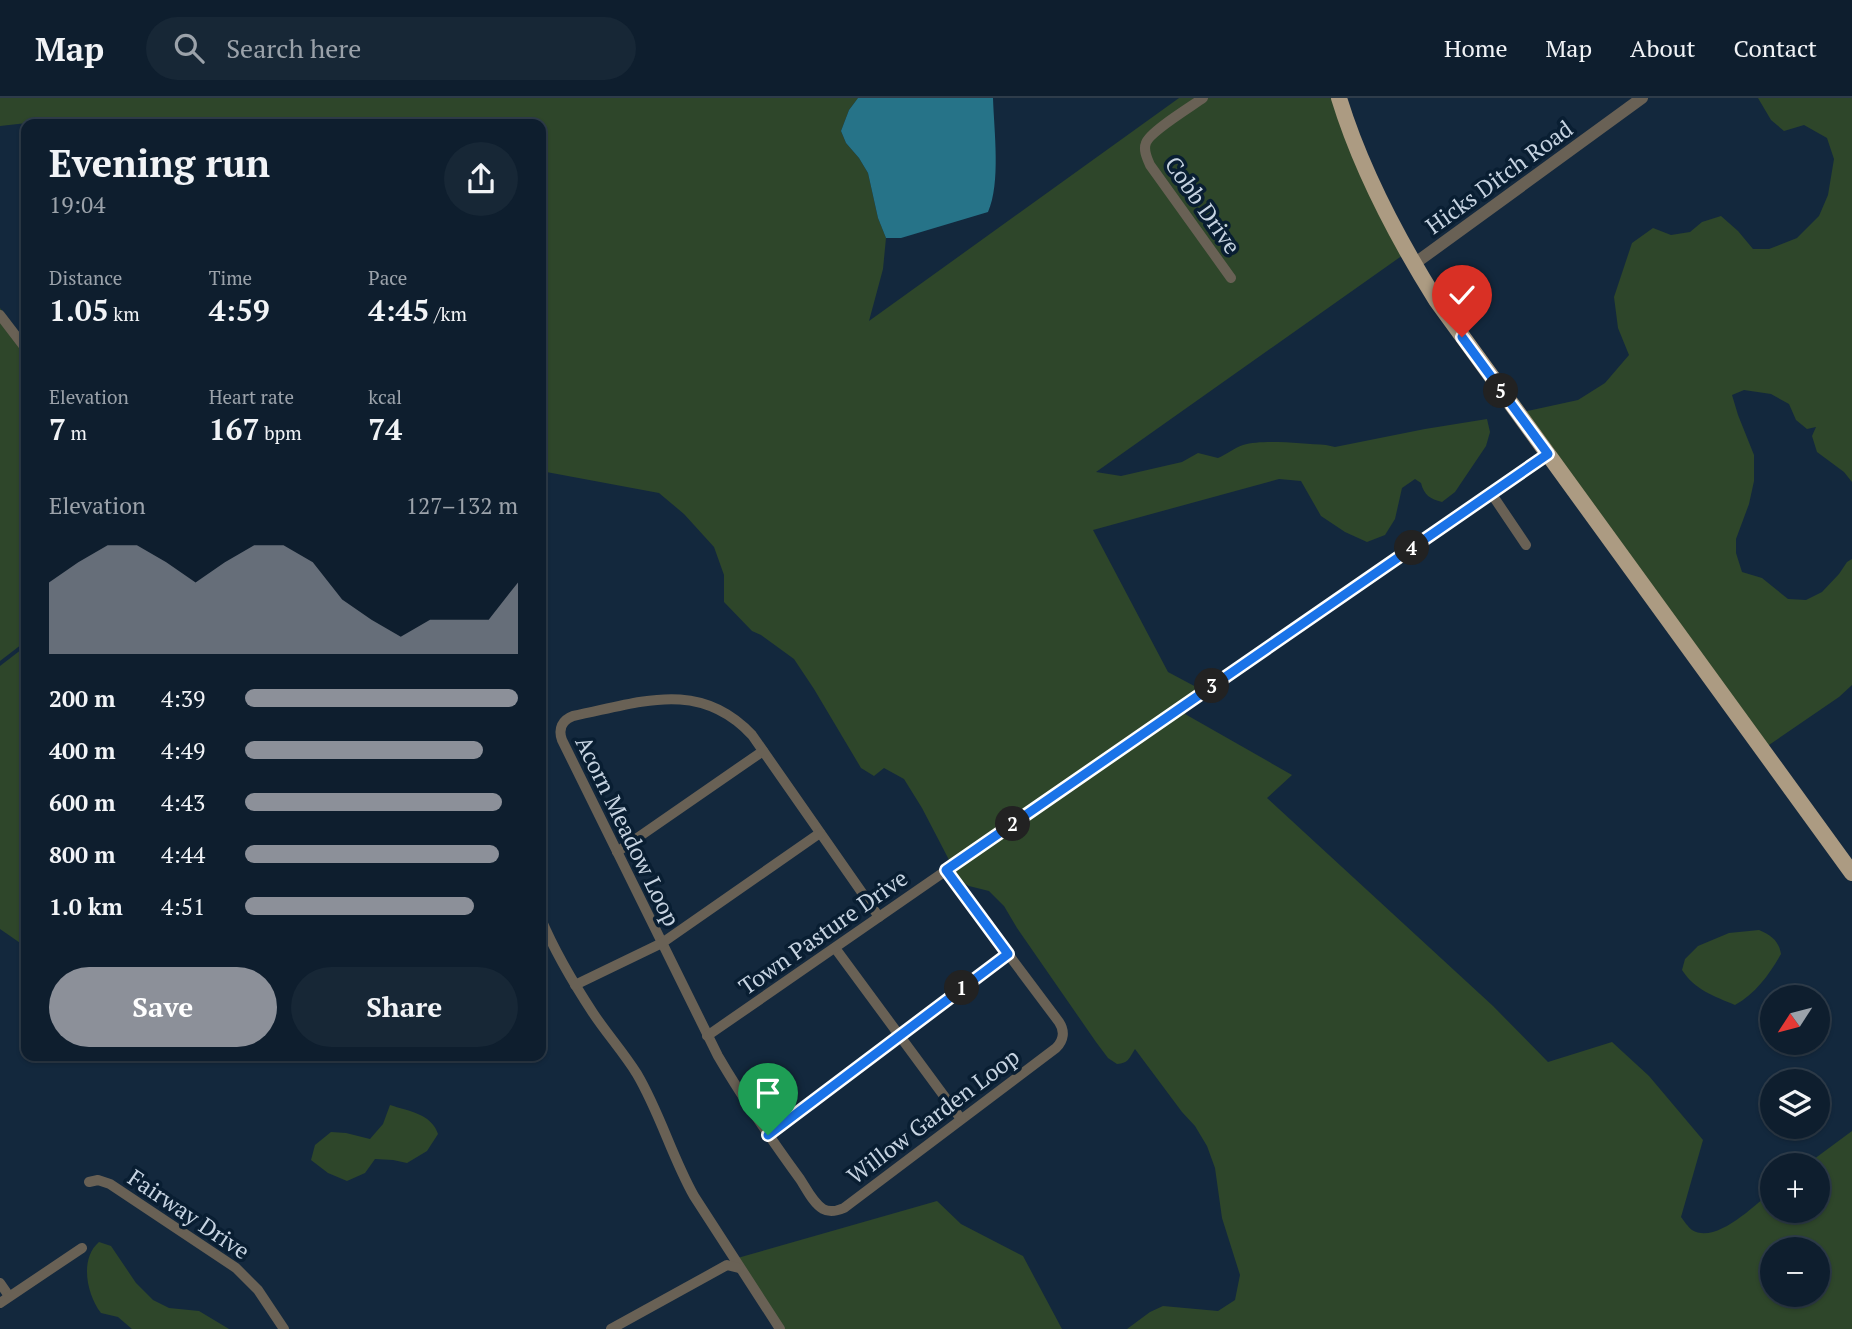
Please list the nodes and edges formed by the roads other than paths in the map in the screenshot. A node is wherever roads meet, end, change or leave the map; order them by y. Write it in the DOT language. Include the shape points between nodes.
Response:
graph roads {
  1 [pos="1203,98"];
  2 [pos="1339,98"];
  3 [pos="1642,98"];
  4 [pos="1414,264"];
  5 [pos="1231,278"];
  6 [pos="0,315"];
  7 [pos="21,342"];
  8 [pos="1548,454"];
  9 [pos="1491,493"];
  10 [pos="1526,545"];
  11 [pos="763,751"];
  12 [pos="820,833"];
  13 [pos="617,852"];
  14 [pos="946,870"];
  15 [pos="1852,873"];
  16 [pos="879,917"];
  17 [pos="546,929"];
  18 [pos="662,943"];
  19 [pos="835,948"];
  20 [pos="1008,954"];
  21 [pos="575,985"];
  22 [pos="707,1036"];
  23 [pos="899,1036"];
  24 [pos="961,1119"];
  25 [pos="768,1135"];
  26 [pos="89,1182"];
  27 [pos="82,1248"];
  28 [pos="739,1268"];
  29 [pos="0,1283"];
  30 [pos="9,1296"];
  31 [pos="0,1303"];
  32 [pos="284,1329"];
  33 [pos="611,1329"];
  34 [pos="780,1329"];
  1 -- 5 [label="street, Cobb Drive" via="1153,134 1145,151 1150,165"];
  2 -- 4 [label="main road" via="1378,198"];
  3 -- 4 [label="street, Hicks Ditch Road"];
  4 -- 8 [label="main road"];
  6 -- 7 [label="street"];
  8 -- 9 [label="street, Town Pasture Drive"];
  8 -- 15 [label="main road"];
  9 -- 10 [label="street"];
  9 -- 14 [label="street, Town Pasture Drive"];
  11 -- 12 [label="street, Acorn Meadow Loop"];
  11 -- 13 [label="street"];
  11 -- 13 [label="street, Acorn Meadow Loop" via="731,717 688,699 661,698 568,718 560,737"];
  12 -- 16 [label="street, Acorn Meadow Loop"];
  12 -- 18 [label="street"];
  13 -- 18 [label="street, Acorn Meadow Loop"];
  14 -- 16 [label="street, Town Pasture Drive"];
  14 -- 20 [label="street, Willow Garden Loop"];
  16 -- 19 [label="street, Town Pasture Drive"];
  17 -- 21 [label="street"];
  18 -- 21 [label="street"];
  18 -- 22 [label="street, Acorn Meadow Loop"];
  19 -- 22 [label="street, Town Pasture Drive"];
  19 -- 23 [label="street"];
  20 -- 23 [label="street"];
  20 -- 24 [label="street, Willow Garden Loop" via="1061,1024 1062,1038 1058,1046"];
  21 -- 28 [label="street" via="638,1075 684,1179"];
  22 -- 25 [label="street, Willow Garden Loop"];
  23 -- 24 [label="street"];
  23 -- 25 [label="street"];
  24 -- 25 [label="street, Willow Garden Loop" via="844,1208 833,1211 818,1204"];
  26 -- 32 [label="street, Fairway Drive" via="110,1184 236,1268 258,1290"];
  27 -- 30 [label="street"];
  28 -- 33 [label="street" via="727,1265"];
  28 -- 34 [label="street"];
  29 -- 30 [label="street"];
  30 -- 31 [label="street"];
}
